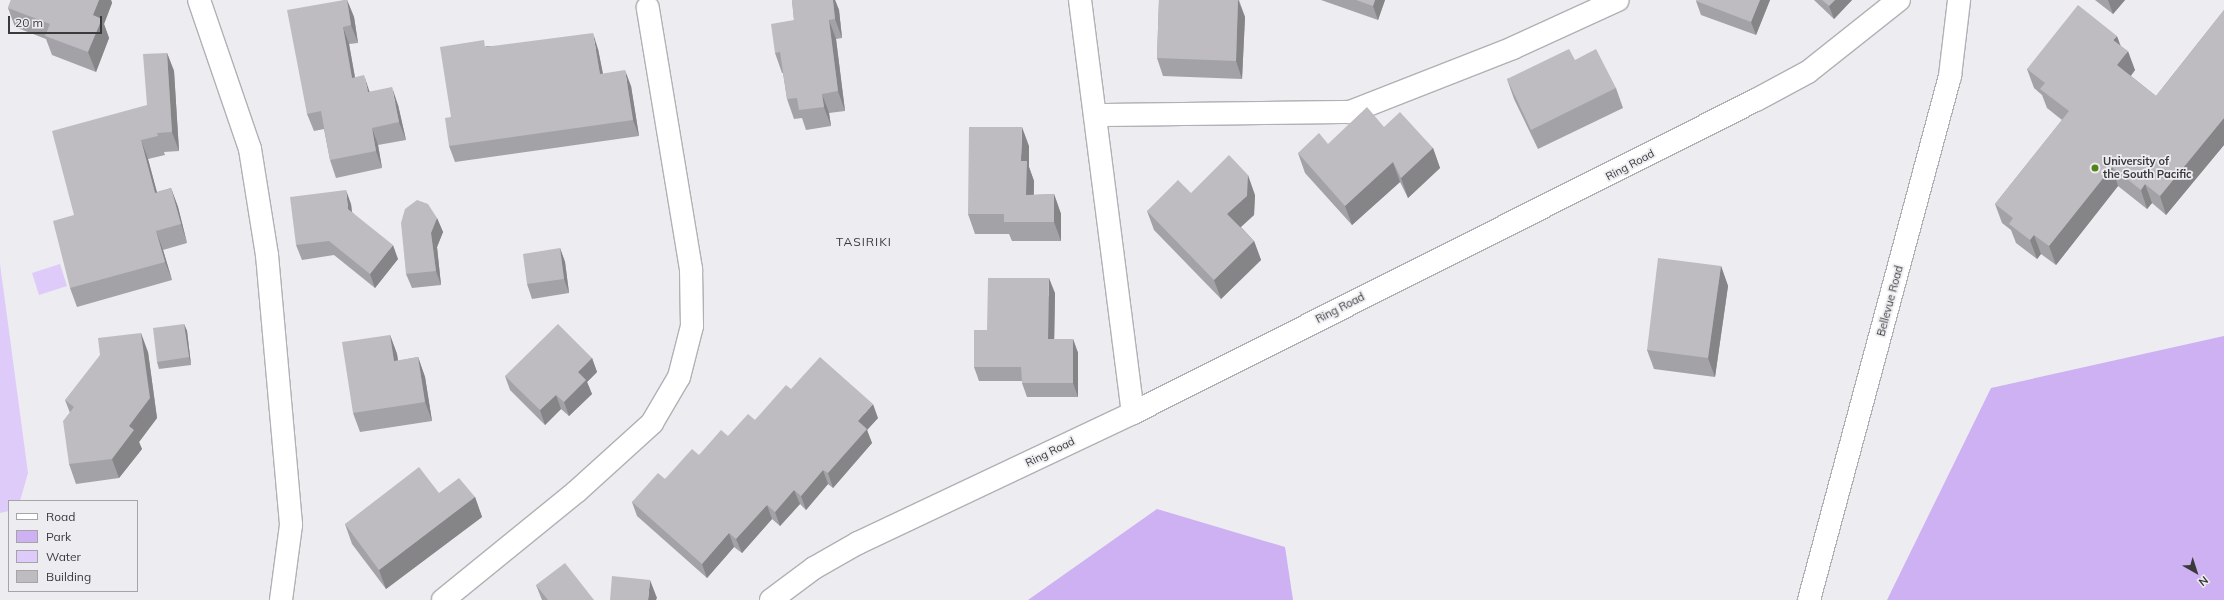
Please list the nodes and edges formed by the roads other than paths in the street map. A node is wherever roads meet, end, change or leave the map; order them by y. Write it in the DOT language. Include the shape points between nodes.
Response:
graph roads {
  1 [pos="199,0"];
  2 [pos="1080,0"];
  3 [pos="1618,0"];
  4 [pos="1899,0"];
  5 [pos="1958,0"];
  6 [pos="648,8"];
  7 [pos="1096,114"];
  8 [pos="1133,413"];
  9 [pos="281,600"];
  10 [pos="443,600"];
  11 [pos="771,600"];
  12 [pos="1809,600"];
  1 -- 9 [label="street" via="250,149 267,255 291,525"];
  2 -- 7 [label="street"];
  3 -- 7 [label="street" via="1512,48 1350,112"];
  4 -- 8 [label="street, Ring Road" via="1808,72"];
  5 -- 12 [label="street, Bellevue Road" via="1950,76"];
  6 -- 10 [label="street" via="691,269 692,326 679,377 652,423 576,492"];
  7 -- 8 [label="street"];
  8 -- 11 [label="street, Ring Road" via="858,543 814,568"];
}
